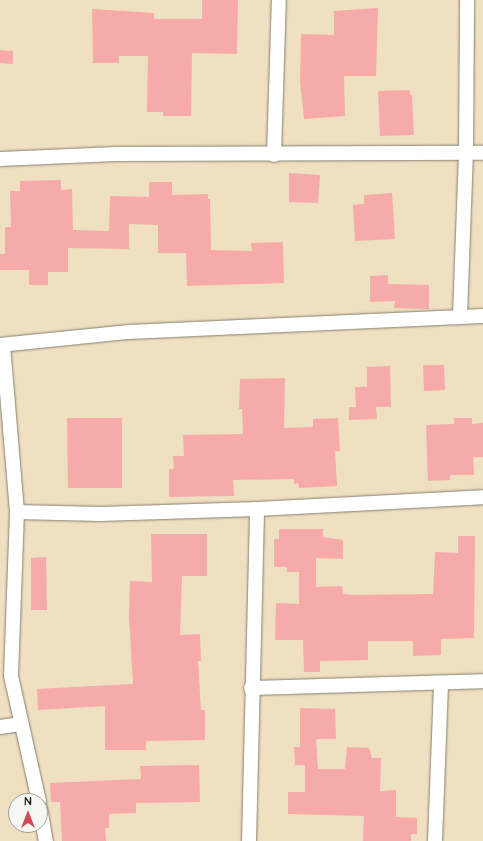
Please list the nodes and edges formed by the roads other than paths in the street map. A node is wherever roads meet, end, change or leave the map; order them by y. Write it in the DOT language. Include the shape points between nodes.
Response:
graph roads {
  1 [pos="278,0"];
  2 [pos="467,0"];
  3 [pos="466,153"];
  4 [pos="483,153"];
  5 [pos="274,155"];
  6 [pos="0,159"];
  7 [pos="460,316"];
  8 [pos="483,316"];
  9 [pos="2,345"];
  10 [pos="483,497"];
  11 [pos="257,510"];
  12 [pos="17,512"];
  13 [pos="483,681"];
  14 [pos="441,683"];
  15 [pos="251,688"];
  16 [pos="22,724"];
  17 [pos="0,727"];
  18 [pos="37,793"];
  19 [pos="249,841"];
  20 [pos="435,841"];
  1 -- 5 [label="street"];
  2 -- 3 [label="street"];
  3 -- 4 [label="street"];
  3 -- 5 [label="street"];
  3 -- 7 [label="street"];
  5 -- 6 [label="street" via="116,154"];
  7 -- 8 [label="street"];
  7 -- 9 [label="street" via="130,332"];
  9 -- 12 [label="street"];
  10 -- 11 [label="street"];
  11 -- 12 [label="street" via="100,514"];
  11 -- 15 [label="street"];
  12 -- 16 [label="street" via="11,676"];
  13 -- 14 [label="street"];
  14 -- 15 [label="street"];
  14 -- 20 [label="street"];
  15 -- 19 [label="street"];
  16 -- 17 [label="street"];
  16 -- 18 [label="street"];
}
